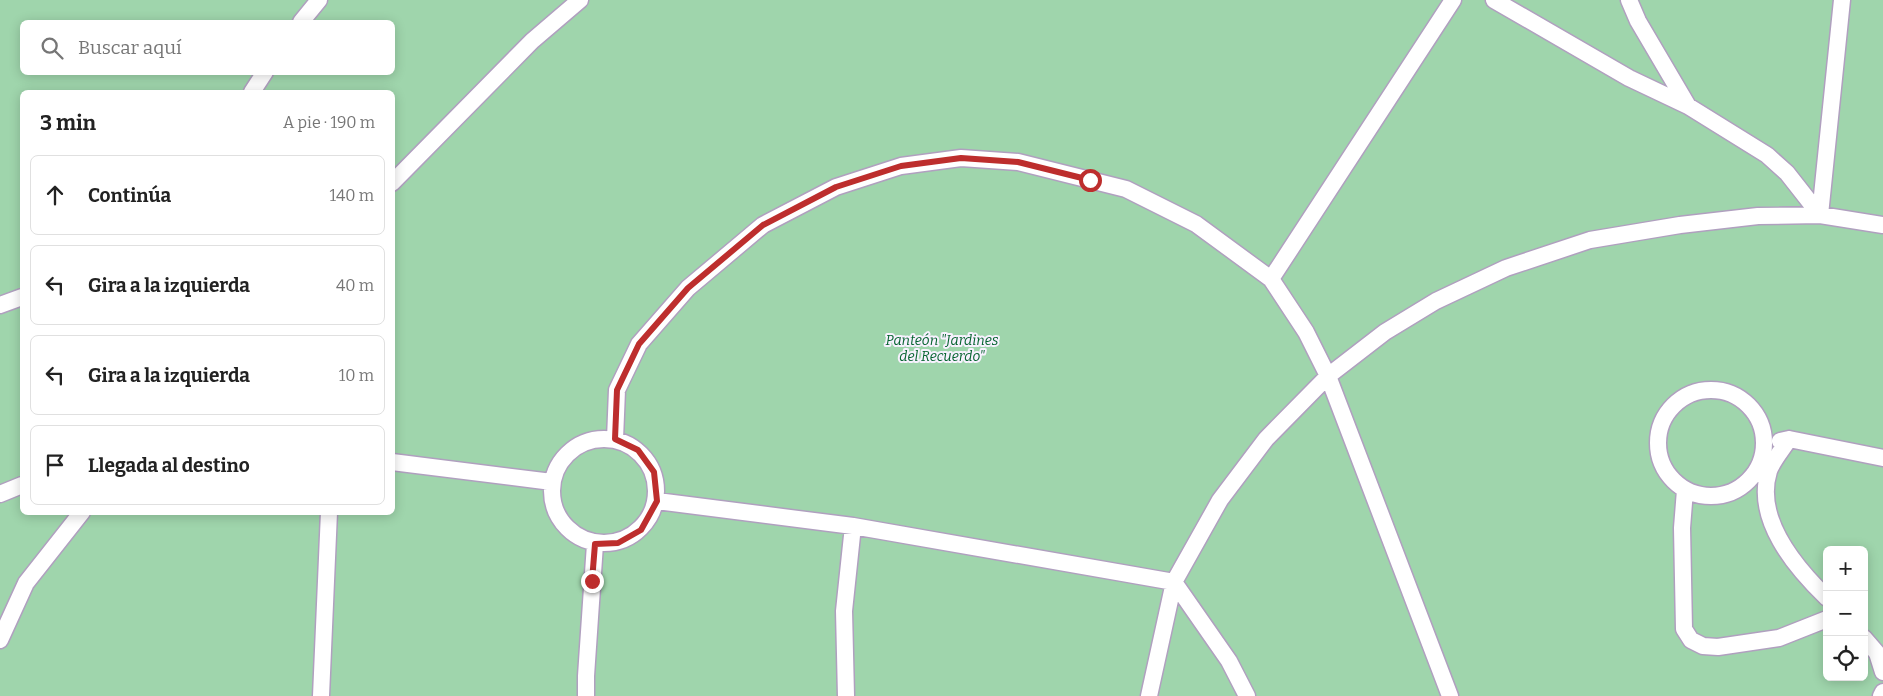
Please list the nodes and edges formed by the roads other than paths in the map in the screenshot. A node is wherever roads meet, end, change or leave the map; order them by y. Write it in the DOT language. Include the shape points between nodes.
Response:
graph roads {
  1 [pos="319,0"];
  2 [pos="580,0"];
  3 [pos="1453,0"];
  4 [pos="1494,0"];
  5 [pos="1630,0"];
  6 [pos="1842,0"];
  7 [pos="303,20"];
  8 [pos="264,75"];
  9 [pos="253,90"];
  10 [pos="1688,106"];
  11 [pos="395,180"];
  12 [pos="1820,214"];
  13 [pos="1883,225"];
  14 [pos="1271,279"];
  15 [pos="20,298"];
  16 [pos="0,305"];
  17 [pos="1328,376"];
  18 [pos="615,439"];
  19 [pos="1789,439"];
  20 [pos="1765,443"];
  21 [pos="1883,458"];
  22 [pos="395,462"];
  23 [pos="552,482"];
  24 [pos="20,486"];
  25 [pos="1685,490"];
  26 [pos="0,494"];
  27 [pos="657,501"];
  28 [pos="80,515"];
  29 [pos="329,515"];
  30 [pos="853,526"];
  31 [pos="595,544"];
  32 [pos="1174,582"];
  33 [pos="1823,594"];
  34 [pos="1823,621"];
  35 [pos="0,640"];
  36 [pos="1868,643"];
  37 [pos="1883,672"];
  38 [pos="1883,692"];
  39 [pos="321,696"];
  40 [pos="586,696"];
  41 [pos="846,696"];
  42 [pos="1149,696"];
  43 [pos="1247,696"];
  44 [pos="1450,696"];
  45 [pos="1881,696"];
  1 -- 7 [label="lane"];
  2 -- 11 [label="lane" via="532,41"];
  3 -- 14 [label="lane"];
  4 -- 10 [label="lane" via="1629,78"];
  5 -- 10 [label="lane" via="1638,21"];
  6 -- 12 [label="lane"];
  8 -- 9 [label="lane"];
  10 -- 12 [label="lane" via="1767,155 1787,173"];
  12 -- 13 [label="lane"];
  12 -- 17 [label="lane" via="1758,216 1590,240 1506,268 1436,301 1386,332"];
  14 -- 17 [label="lane" via="1306,332"];
  14 -- 18 [label="lane" via="1196,224 1126,189 1018,162 961,158 901,166 836,187 763,225 688,288 639,344 624,374 617,390"];
  15 -- 16 [label="lane"];
  17 -- 32 [label="lane" via="1266,439 1220,500"];
  17 -- 44 [label="lane"];
  18 -- 23 [label="lane" via="584,442 566,455"];
  18 -- 27 [label="lane" via="638,450 654,472"];
  19 -- 20 [label="lane"];
  19 -- 21 [label="lane"];
  19 -- 33 [label="lane" via="1770,470 1765,495 1773,528 1805,577"];
  20 -- 25 [label="lane" via="1762,460 1752,477 1721,496"];
  20 -- 25 [label="lane" via="1757,416 1737,396 1710,389 1683,397 1663,417 1657,444 1665,471"];
  22 -- 23 [label="lane"];
  23 -- 31 [label="lane" via="556,514 571,533"];
  24 -- 26 [label="lane"];
  25 -- 34 [label="lane" via="1682,528 1684,629 1691,640 1703,646 1718,647 1780,638"];
  27 -- 30 [label="lane"];
  27 -- 31 [label="lane" via="641,530 618,543"];
  28 -- 35 [label="lane" via="26,583"];
  29 -- 39 [label="lane"];
  30 -- 32 [label="lane"];
  30 -- 41 [label="lane" via="844,612"];
  31 -- 40 [label="lane"];
  32 -- 42 [label="lane"];
  32 -- 43 [label="lane" via="1229,661"];
  36 -- 37 [label="lane" via="1877,653"];
  38 -- 45 [label="lane"];
}
